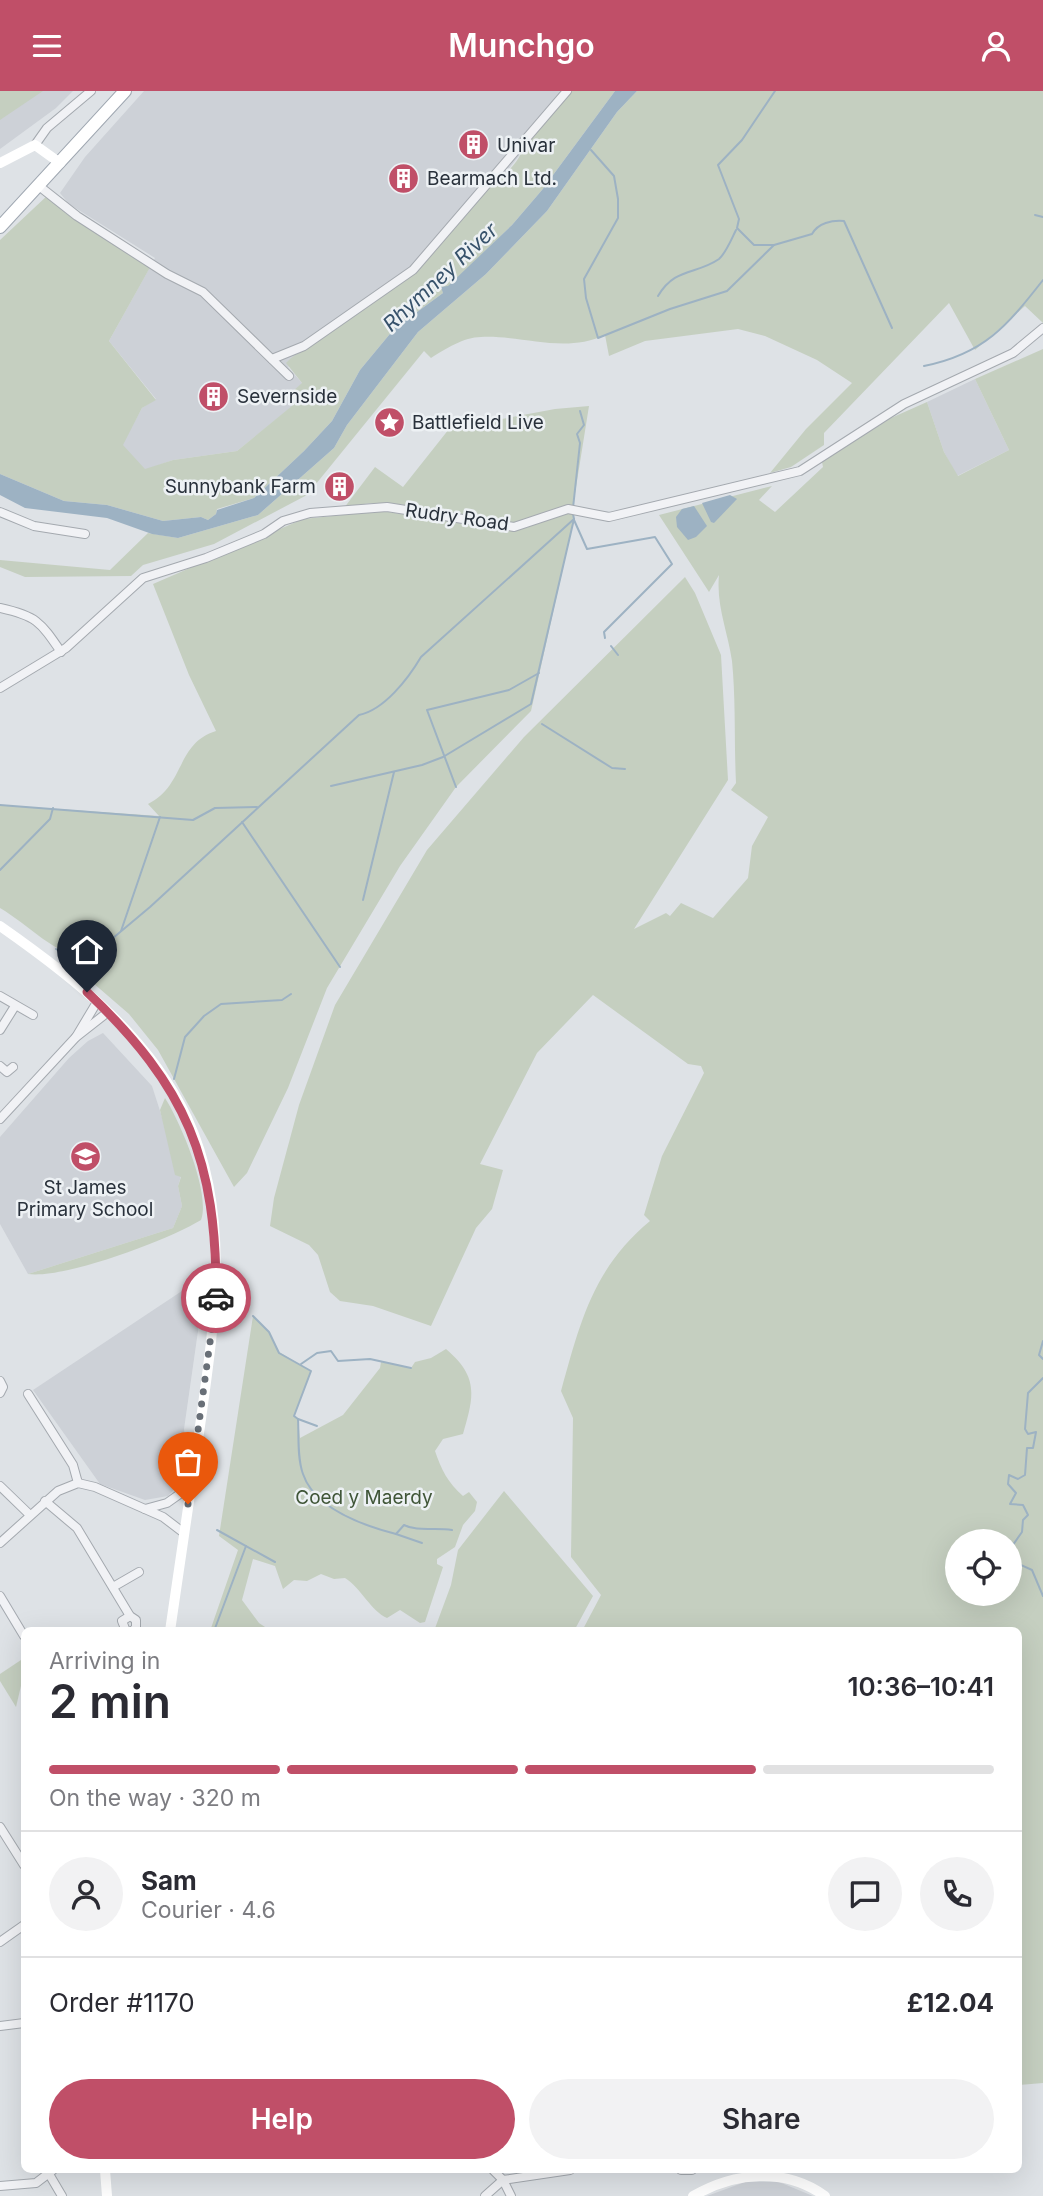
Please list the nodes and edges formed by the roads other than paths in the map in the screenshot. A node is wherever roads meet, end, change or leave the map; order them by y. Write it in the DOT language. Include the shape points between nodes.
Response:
graph roads {
  1 [pos="91,91"];
  2 [pos="125,91"];
  3 [pos="567,91"];
  4 [pos="35,145"];
  5 [pos="0,163"];
  6 [pos="60,163"];
  7 [pos="39,187"];
  8 [pos="0,227"];
  9 [pos="1043,328"];
  10 [pos="272,359"];
  11 [pos="289,376"];
  12 [pos="0,512"];
  13 [pos="85,534"];
  14 [pos="0,609"];
  15 [pos="61,652"];
  16 [pos="0,688"];
  17 [pos="0,926"];
  18 [pos="0,996"];
  19 [pos="97,1002"];
  20 [pos="15,1006"];
  21 [pos="108,1012"];
  22 [pos="33,1014"];
  23 [pos="0,1030"];
  24 [pos="76,1037"];
  25 [pos="0,1066"];
  26 [pos="13,1067"];
  27 [pos="0,1119"];
  28 [pos="0,1381"];
  29 [pos="0,1393"];
  30 [pos="28,1394"];
  31 [pos="78,1483"];
  32 [pos="0,1486"];
  33 [pos="191,1486"];
  34 [pos="45,1501"];
  35 [pos="142,1509"];
  36 [pos="30,1515"];
  37 [pos="184,1533"];
  38 [pos="0,1543"];
  39 [pos="139,1572"];
  40 [pos="113,1587"];
  41 [pos="0,1596"];
  42 [pos="133,1627"];
  43 [pos="171,1627"];
  44 [pos="21,1631"];
  45 [pos="0,1826"];
  46 [pos="21,1860"];
  47 [pos="21,1927"];
  48 [pos="0,1942"];
  49 [pos="21,2023"];
  50 [pos="0,2026"];
  51 [pos="50,2173"];
  52 [pos="51,2173"];
  53 [pos="105,2173"];
  54 [pos="496,2173"];
  55 [pos="550,2173"];
  56 [pos="503,2180"];
  57 [pos="0,2186"];
  58 [pos="62,2196"];
  59 [pos="107,2196"];
  60 [pos="485,2196"];
  61 [pos="511,2196"];
  62 [pos="693,2196"];
  63 [pos="825,2196"];
  1 -- 4 [label="street" via="47,128"];
  2 -- 6 [label="main road"];
  3 -- 10 [label="street" via="413,270 304,346"];
  4 -- 5 [label="street"];
  4 -- 6 [label="street"];
  6 -- 7 [label="main road"];
  7 -- 8 [label="main road"];
  7 -- 10 [label="street" via="167,274 203,292"];
  9 -- 15 [label="street, Rudry Road" via="1013,353 904,404 800,471 609,517 568,509 514,527 387,507 310,513 206,558 144,578"];
  10 -- 11 [label="street"];
  12 -- 13 [label="street" via="34,526"];
  14 -- 15 [label="street" via="39,621"];
  15 -- 16 [label="street, Rudry Road"];
  17 -- 19 [label="street"];
  18 -- 20 [label="street"];
  19 -- 21 [label="street"];
  19 -- 24 [label="street"];
  20 -- 22 [label="street"];
  20 -- 23 [label="street"];
  21 -- 24 [label="street"];
  21 -- 33 [label="street" via="156,1068 187,1119 211,1204 215,1308"];
  24 -- 27 [label="street"];
  25 -- 26 [label="street" via="8,1072"];
  28 -- 29 [label="street"];
  30 -- 31 [label="street" via="75,1468"];
  31 -- 34 [label="street"];
  31 -- 35 [label="street" via="95,1486"];
  32 -- 36 [label="street"];
  33 -- 35 [label="street" via="167,1503"];
  33 -- 37 [label="street"];
  34 -- 36 [label="street"];
  34 -- 40 [label="street" via="77,1528"];
  35 -- 37 [label="street"];
  36 -- 38 [label="street"];
  37 -- 43 [label="street"];
  39 -- 40 [label="street"];
  40 -- 42 [label="street" via="137,1623"];
  41 -- 44 [label="street"];
  45 -- 46 [label="street"];
  47 -- 48 [label="street"];
  49 -- 50 [label="street"];
  51 -- 57 [label="street" via="36,2183"];
  52 -- 58 [label="street"];
  53 -- 59 [label="street"];
  54 -- 56 [label="street"];
  55 -- 56 [label="street"];
  56 -- 60 [label="street"];
  56 -- 61 [label="street"];
  62 -- 63 [label="street" via="736,2177 763,2176 799,2182"];
}
